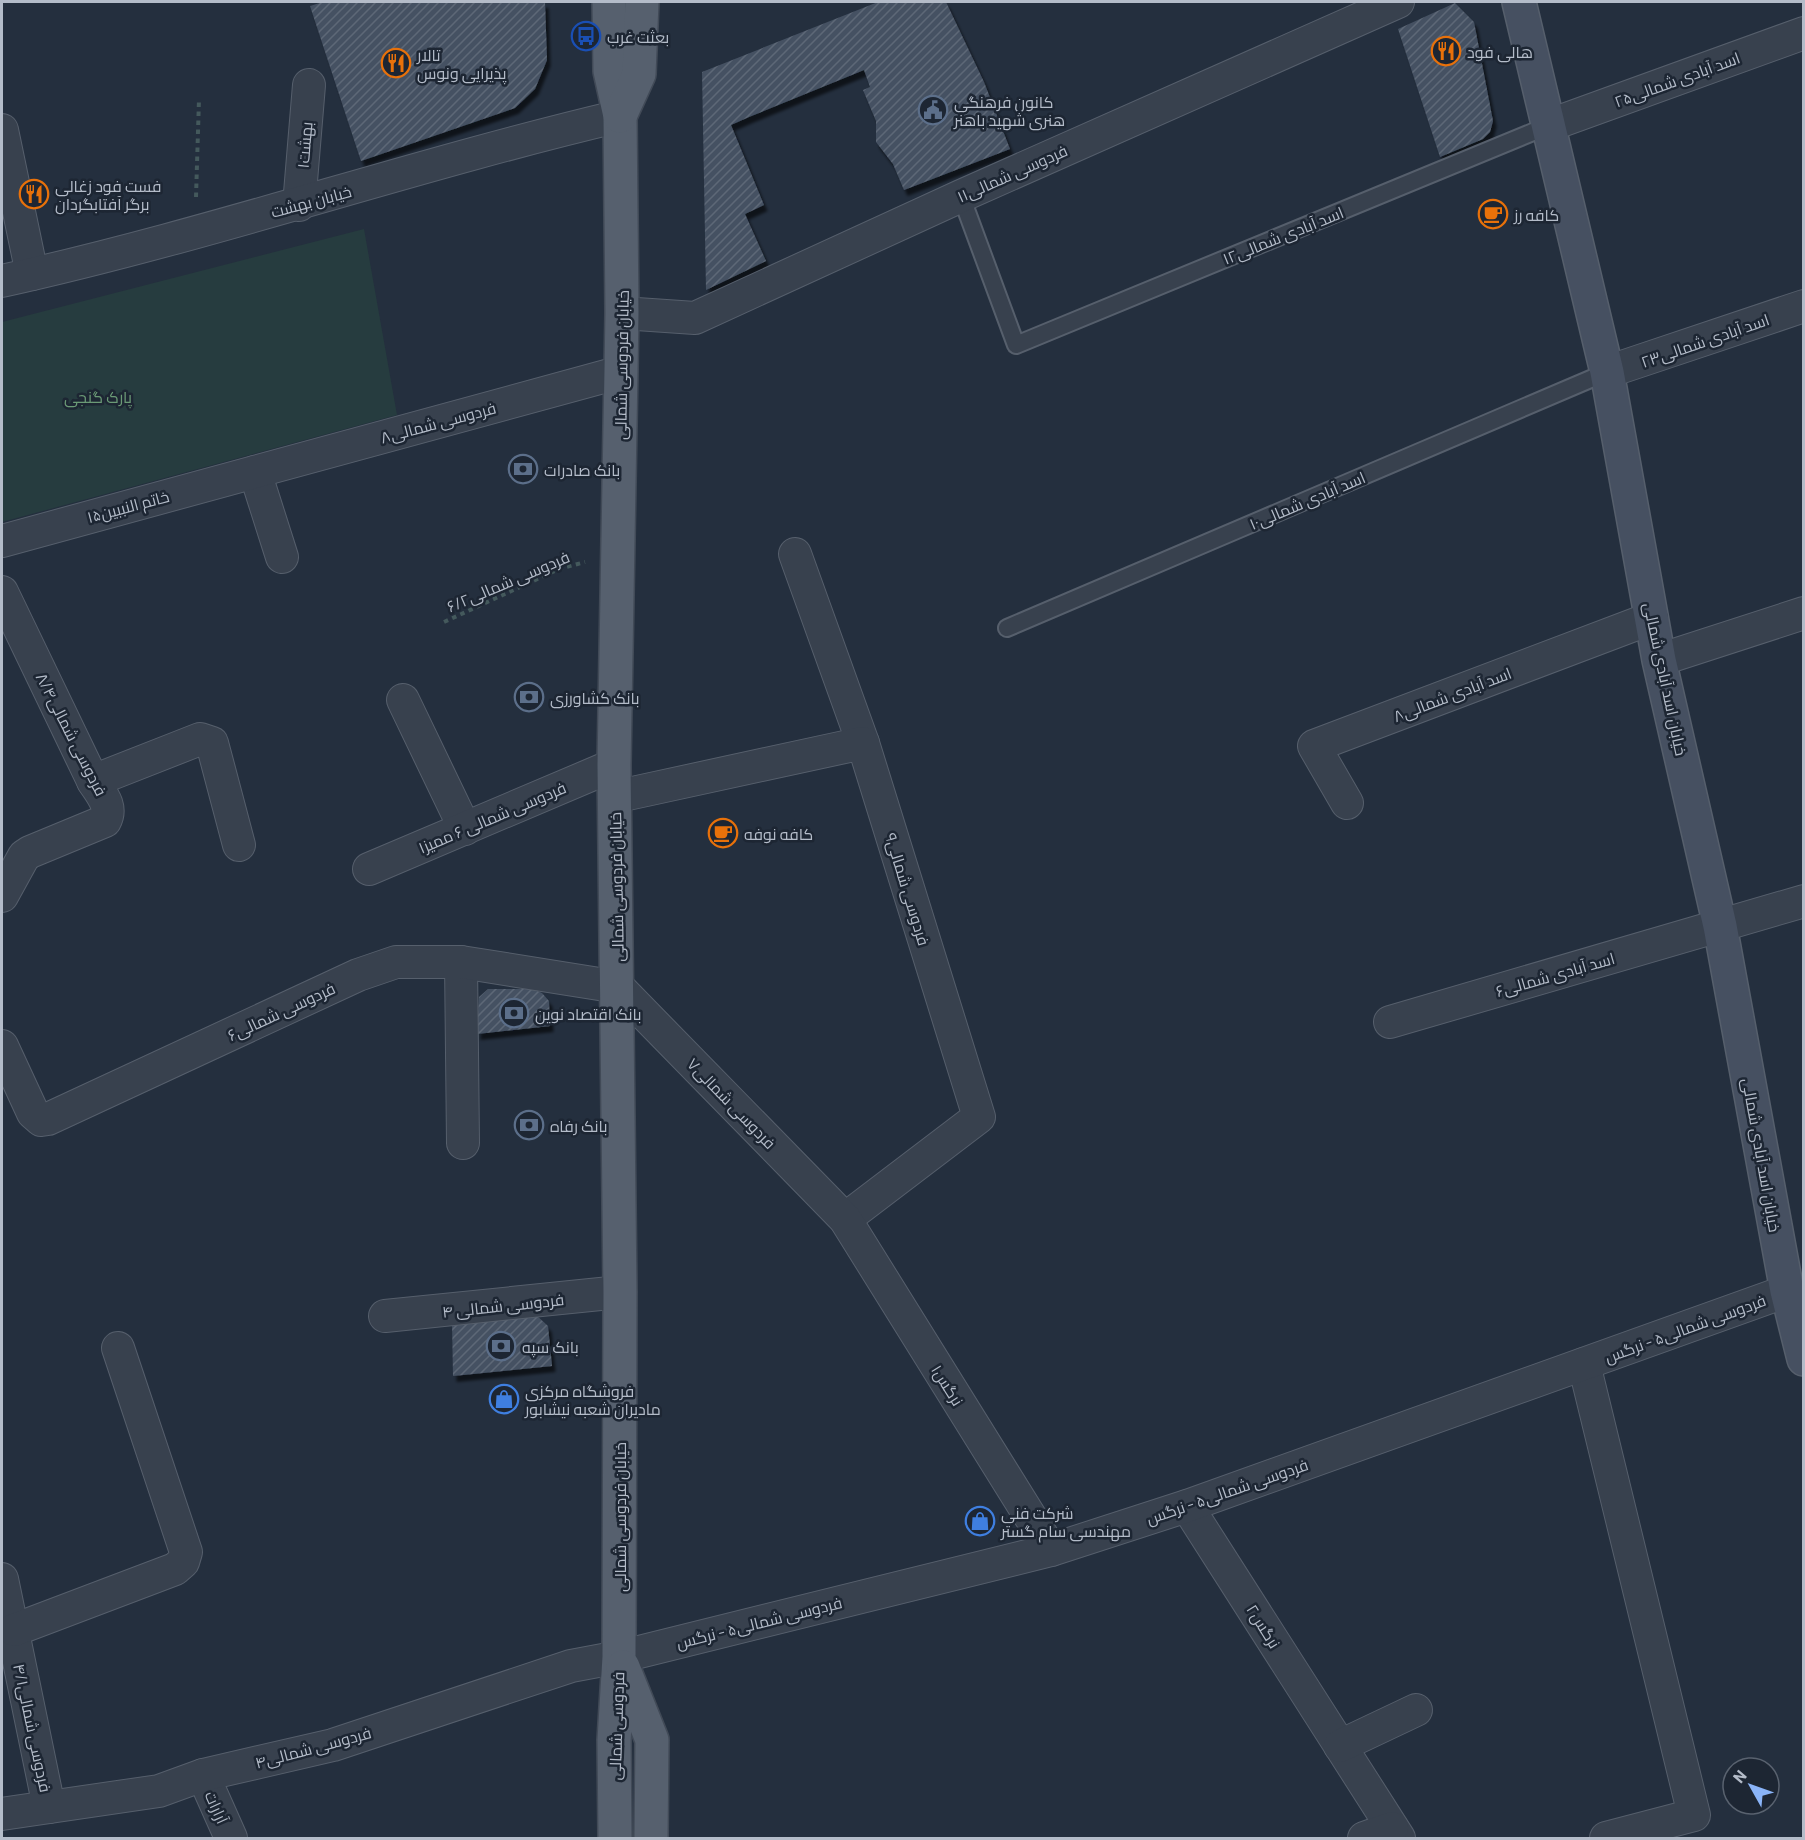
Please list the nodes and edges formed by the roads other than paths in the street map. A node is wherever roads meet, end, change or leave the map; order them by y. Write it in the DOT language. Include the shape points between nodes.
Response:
graph roads {
  1 [pos="609,2"];
  2 [pos="642,2"];
  3 [pos="1398,2"];
  4 [pos="1519,2"];
  5 [pos="1803,33"];
  6 [pos="309,85"];
  7 [pos="620,117"];
  8 [pos="1550,125"];
  9 [pos="2,130"];
  10 [pos="961,195"];
  11 [pos="299,205"];
  12 [pos="32,274"];
  13 [pos="2,281"];
  14 [pos="1803,306"];
  15 [pos="622,313"];
  16 [pos="621,372"];
  17 [pos="1606,372"];
  18 [pos="255,472"];
  19 [pos="2,541"];
  20 [pos="795,554"];
  21 [pos="282,557"];
  22 [pos="2,592"];
  23 [pos="1803,613"];
  24 [pos="1652,618"];
  25 [pos="1007,628"];
  26 [pos="1659,660"];
  27 [pos="403,700"];
  28 [pos="863,742"];
  29 [pos="614,765"];
  30 [pos="93,781"];
  31 [pos="614,797"];
  32 [pos="1347,803"];
  33 [pos="465,829"];
  34 [pos="239,845"];
  35 [pos="369,868"];
  36 [pos="2,896"];
  37 [pos="1803,901"];
  38 [pos="1720,926"];
  39 [pos="461,962"];
  40 [pos="618,987"];
  41 [pos="1390,1022"];
  42 [pos="2,1046"];
  43 [pos="463,1143"];
  44 [pos="845,1219"];
  45 [pos="1787,1291"];
  46 [pos="620,1292"];
  47 [pos="385,1316"];
  48 [pos="1802,1347"];
  49 [pos="118,1348"];
  50 [pos="1584,1364"];
  51 [pos="1187,1506"];
  52 [pos="1051,1550"];
  53 [pos="2,1579"];
  54 [pos="14,1630"];
  55 [pos="619,1657"];
  56 [pos="1416,1710"];
  57 [pos="1340,1746"];
  58 [pos="203,1775"];
  59 [pos="49,1807"];
  60 [pos="2,1814"];
  61 [pos="1385,1835"];
  62 [pos="231,1839"];
  63 [pos="615,1839"];
  64 [pos="651,1839"];
  65 [pos="1606,1839"];
  1 -- 7 [label="main road, خیابان فردوسی شمالی" via="610,71"];
  2 -- 7 [label="main road, خیابان فردوسی شمالی" via="639,74"];
  3 -- 10 [label="street, فردوسی شمالی۱۱"];
  4 -- 8 [label="main road, خیابان اسد آبادی شمالی"];
  5 -- 8 [label="street, اسد آبادی شمالی۲۵"];
  6 -- 11 [label="street, بهشت۱"];
  7 -- 11 [label="street, خیابان بهشت"];
  7 -- 15 [label="main road, خیابان فردوسی شمالی"];
  8 -- 10 [label="lane, اسد آبادی شمالی۱۲" via="1016,345"];
  8 -- 17 [label="main road, خیابان اسد آبادی شمالی"];
  9 -- 12 [label="street"];
  10 -- 15 [label="street, فردوسی شمالی۱۱" via="695,318"];
  11 -- 12 [label="street, خیابان بهشت"];
  12 -- 13 [label="street, خیابان بهشت"];
  14 -- 17 [label="street, اسد آبادی شمالی۲۳"];
  15 -- 16 [label="main road, خیابان فردوسی شمالی"];
  16 -- 18 [label="street, فردوسی شمالی۸"];
  16 -- 29 [label="main road, خیابان فردوسی شمالی"];
  17 -- 24 [label="main road, خیابان اسد آبادی شمالی"];
  17 -- 25 [label="lane, اسد آبادی شمالی۱۰"];
  18 -- 19 [label="street, خاتم النببین۱۵"];
  18 -- 21 [label="street"];
  20 -- 28 [label="street"];
  22 -- 30 [label="street, فردوسی شمالی۸/۴"];
  23 -- 26 [label="street"];
  24 -- 26 [label="main road, خیابان اسد آبادی شمالی"];
  24 -- 32 [label="street, اسد آبادی شمالی۸" via="1314,746"];
  26 -- 38 [label="main road, خیابان اسد آبادی شمالی"];
  27 -- 33 [label="street"];
  28 -- 31 [label="street"];
  28 -- 44 [label="street, فردوسی شمالی۹" via="979,1117"];
  29 -- 31 [label="main road, خیابان فردوسی شمالی"];
  29 -- 33 [label="street, فردوسی شمالی ۶ ممیز۱"];
  30 -- 34 [label="street" via="200,739 207,740 212,743"];
  30 -- 36 [label="street, فردوسی شمالی۸/۴" via="109,807 105,821 24,856"];
  31 -- 40 [label="main road, خیابان فردوسی شمالی"];
  33 -- 35 [label="street, فردوسی شمالی ۶ ممیز۱"];
  37 -- 38 [label="street, اسد آبادی شمالی۶"];
  38 -- 41 [label="street, اسد آبادی شمالی۶"];
  38 -- 45 [label="main road, خیابان اسد آبادی شمالی"];
  39 -- 40 [label="street, فردوسی شمالی۶"];
  39 -- 42 [label="street, فردوسی شمالی۶" via="396,962 358,975 48,1119 41,1120 33,1113"];
  39 -- 43 [label="street"];
  40 -- 44 [label="street, فردوسی شمالی۷"];
  40 -- 46 [label="main road, خیابان فردوسی شمالی"];
  44 -- 52 [label="street, نرگس۱"];
  45 -- 48 [label="main road, خیابان اسد آبادی شمالی"];
  45 -- 50 [label="street, فردوسی شمالی۵ - نرگس"];
  46 -- 47 [label="street, فردوسی شمالی ۴"];
  46 -- 55 [label="main road, خیابان فردوسی شمالی"];
  49 -- 54 [label="street" via="186,1552 183,1562 175,1569"];
  50 -- 51 [label="street, فردوسی شمالی۵ - نرگس"];
  50 -- 65 [label="street" via="1694,1815"];
  51 -- 52 [label="street, فردوسی شمالی۵ - نرگس"];
  51 -- 57 [label="street, نرگس۲"];
  52 -- 55 [label="street, فردوسی شمالی۵ - نرگس"];
  53 -- 54 [label="street, فردوسی شمالی۴/۱"];
  54 -- 59 [label="street, فردوسی شمالی۴/۱"];
  55 -- 58 [label="street, فردوسی شمالی۴" via="571,1666 333,1745"];
  55 -- 63 [label="main road, فردوسی شمالی" via="614,1740"];
  55 -- 64 [label="main road, فردوسی شمالی" via="652,1740"];
  56 -- 57 [label="street"];
  57 -- 61 [label="street, نرگس۲"];
  58 -- 59 [label="street, فردوسی شمالی۴" via="159,1791"];
  58 -- 62 [label="street, آرارات"];
  59 -- 60 [label="street, فردوسی شمالی۴"];
}
